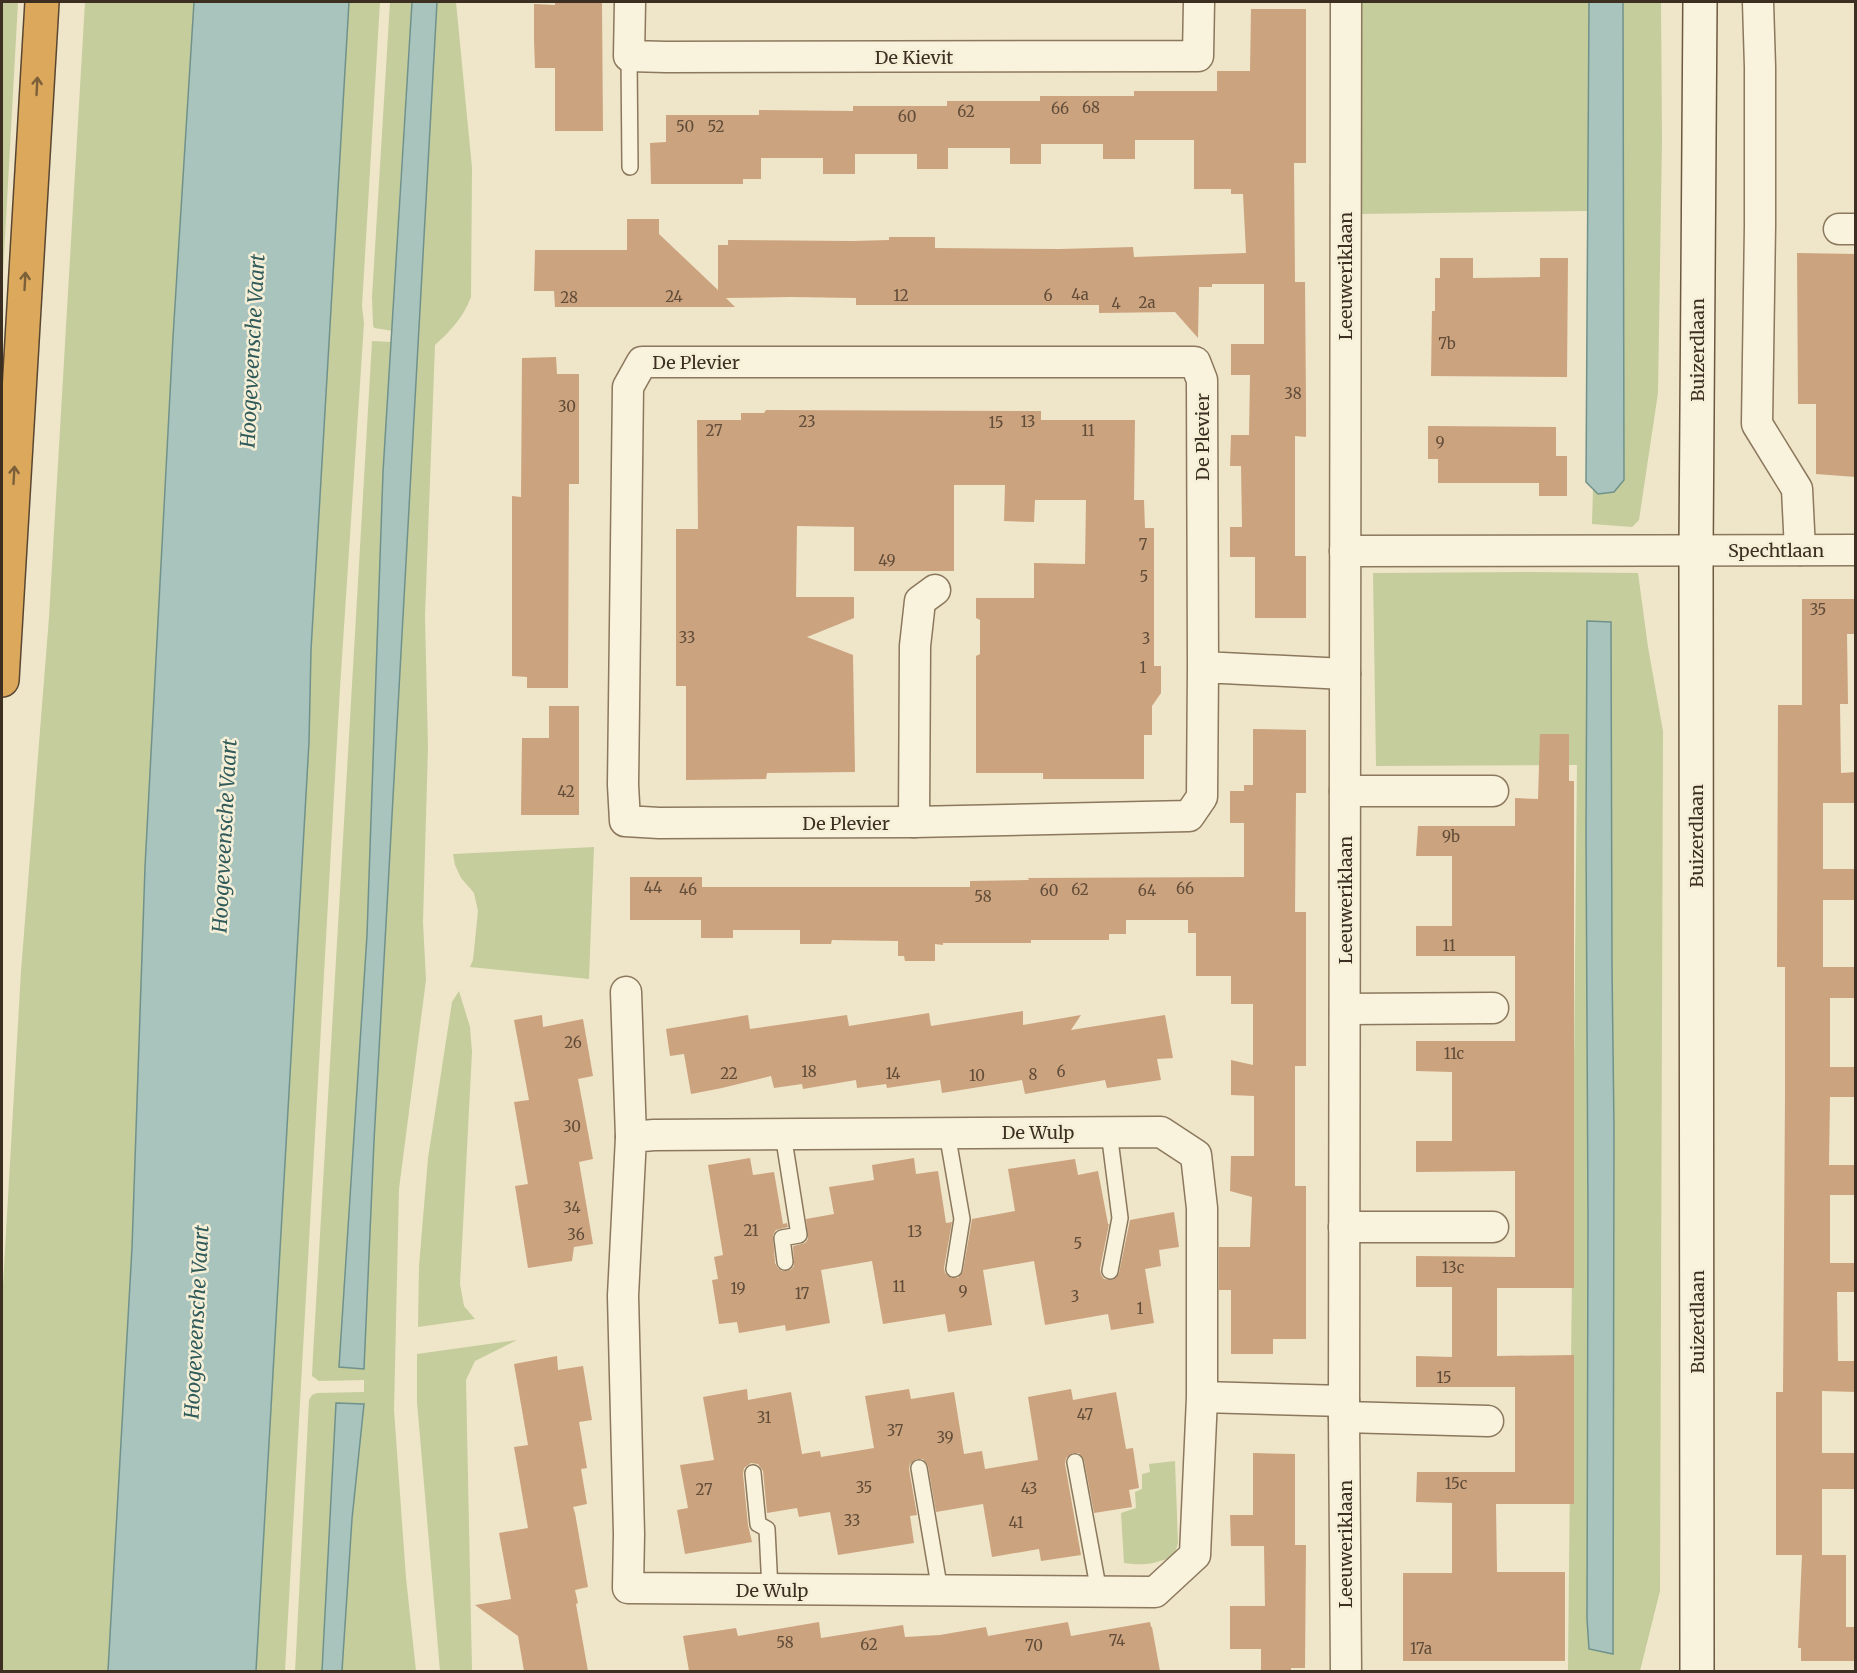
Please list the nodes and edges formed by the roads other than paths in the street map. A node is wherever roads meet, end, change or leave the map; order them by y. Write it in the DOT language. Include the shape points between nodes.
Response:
graph roads {
  1 [pos="42,2"];
  2 [pos="630,2"];
  3 [pos="1199,2"];
  4 [pos="1346,2"];
  5 [pos="1700,2"];
  6 [pos="1758,2"];
  7 [pos="629,56"];
  8 [pos="630,167"];
  9 [pos="1696,550"];
  10 [pos="1800,550"];
  11 [pos="1856,550"];
  12 [pos="1345,551"];
  13 [pos="934,590"];
  14 [pos="1203,667"];
  15 [pos="1345,674"];
  16 [pos="2,680"];
  17 [pos="1345,791"];
  18 [pos="1493,791"];
  19 [pos="914,822"];
  20 [pos="626,992"];
  21 [pos="1493,1008"];
  22 [pos="1345,1009"];
  23 [pos="1109,1132"];
  24 [pos="947,1133"];
  25 [pos="783,1134"];
  26 [pos="631,1137"];
  27 [pos="1344,1227"];
  28 [pos="1493,1227"];
  29 [pos="785,1262"];
  30 [pos="954,1269"];
  31 [pos="1110,1271"];
  32 [pos="1202,1397"];
  33 [pos="1344,1409"];
  34 [pos="1488,1421"];
  35 [pos="1075,1462"];
  36 [pos="919,1468"];
  37 [pos="753,1473"];
  38 [pos="770,1590"];
  39 [pos="940,1591"];
  40 [pos="1099,1592"];
  41 [pos="1346,1671"];
  42 [pos="1697,1671"];
  16 -- 1 [label="highway, one-way"];
  2 -- 7 [label="street"];
  3 -- 7 [label="street, De Kievit" via="1198,56"];
  4 -- 12 [label="street, Leeuweriklaan"];
  5 -- 9 [label="street, Buizerdlaan"];
  6 -- 10 [label="street" via="1756,424 1797,489"];
  7 -- 8 [label="lane"];
  9 -- 10 [label="street, Spechtlaan"];
  9 -- 12 [label="street"];
  9 -- 42 [label="street, Buizerdlaan"];
  10 -- 11 [label="street, Spechtlaan"];
  12 -- 15 [label="street, Leeuweriklaan"];
  13 -- 19 [label="street, De Plevier" via="920,601 915,646"];
  14 -- 15 [label="street"];
  14 -- 19 [label="street, De Plevier" via="1202,797 1189,816"];
  14 -- 19 [label="street, De Plevier" via="1202,380 1195,362 642,362 627,387 625,821"];
  15 -- 17 [label="street, Leeuweriklaan"];
  17 -- 18 [label="street"];
  17 -- 22 [label="street, Leeuweriklaan"];
  20 -- 26 [label="street, De Wulp"];
  21 -- 22 [label="street"];
  22 -- 27 [label="street, Leeuweriklaan"];
  23 -- 24 [label="street, De Wulp"];
  23 -- 31 [label="lane" via="1120,1218"];
  23 -- 32 [label="street, De Wulp" via="1161,1132 1196,1155 1202,1208"];
  24 -- 25 [label="street, De Wulp"];
  24 -- 30 [label="lane" via="963,1219"];
  25 -- 26 [label="street, De Wulp"];
  25 -- 29 [label="lane" via="799,1235 782,1238"];
  26 -- 38 [label="street, De Wulp" via="623,1296 628,1588"];
  27 -- 28 [label="street"];
  27 -- 33 [label="street, Leeuweriklaan"];
  32 -- 33 [label="street"];
  32 -- 40 [label="street, De Wulp" via="1195,1555 1155,1592"];
  33 -- 34 [label="street"];
  33 -- 41 [label="street, Leeuweriklaan"];
  35 -- 40 [label="lane"];
  36 -- 39 [label="lane"];
  37 -- 38 [label="lane" via="758,1524 766,1529"];
  38 -- 39 [label="street, De Wulp"];
  39 -- 40 [label="street, De Wulp"];
}
